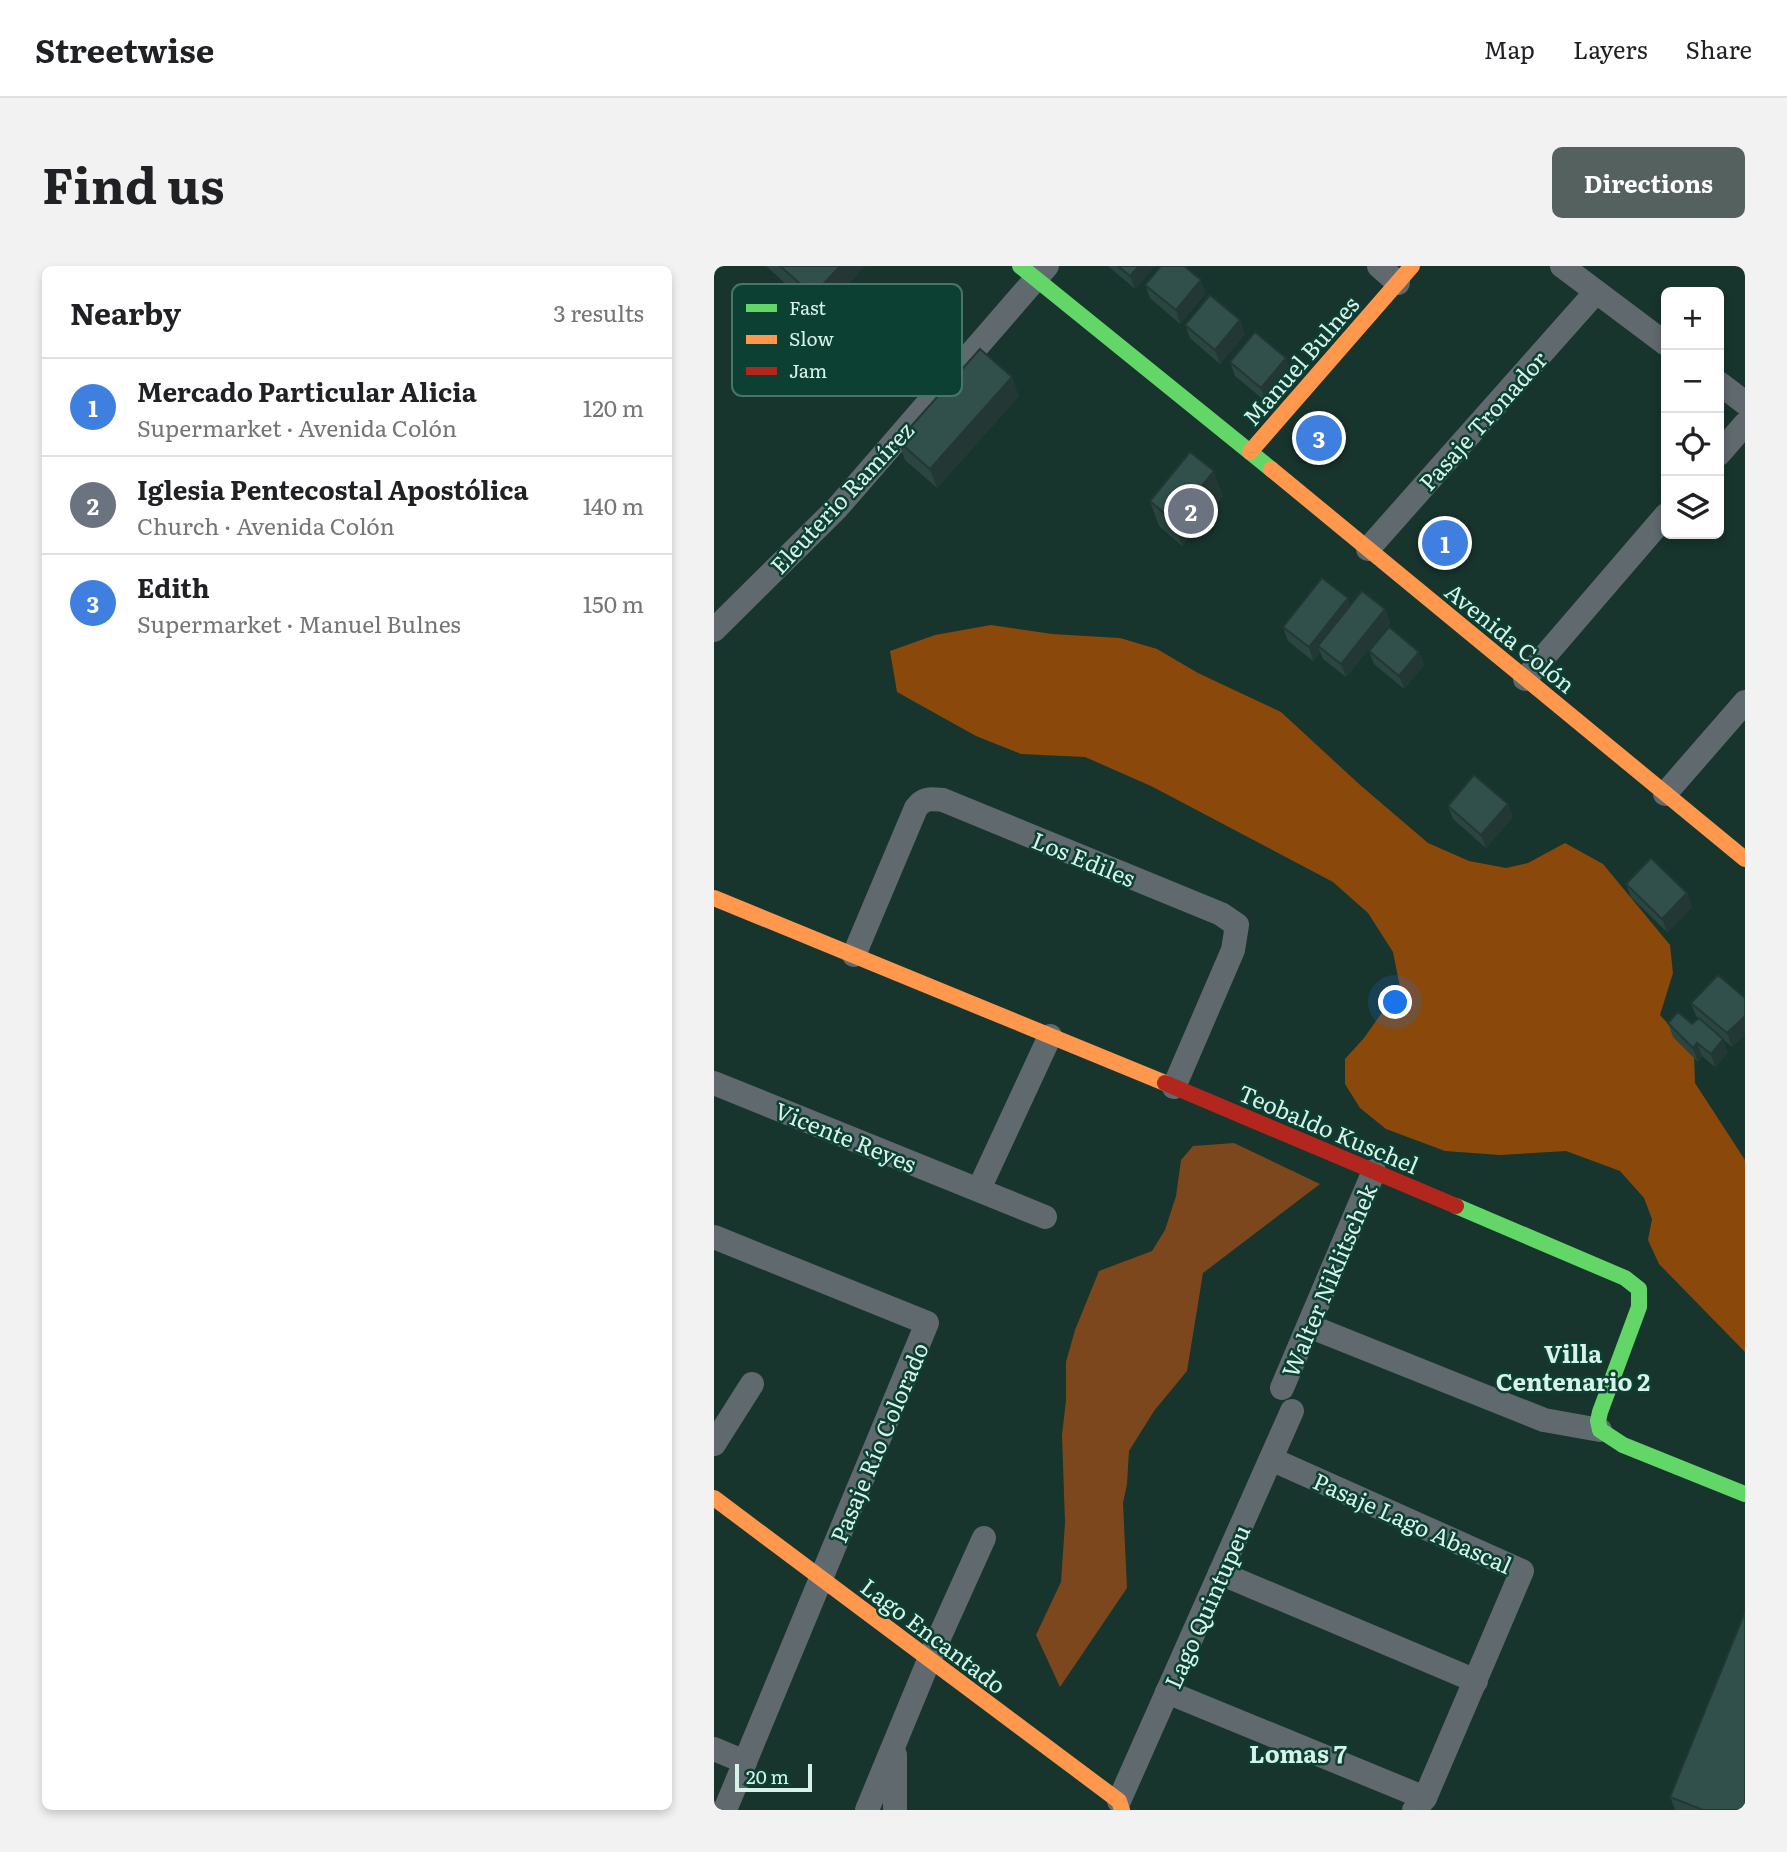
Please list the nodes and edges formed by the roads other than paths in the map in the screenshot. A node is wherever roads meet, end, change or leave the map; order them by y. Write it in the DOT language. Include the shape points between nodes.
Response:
graph roads {
  1 [pos="1379,266"];
  2 [pos="1562,266"];
  3 [pos="1034,270"];
  4 [pos="1405,274"];
  5 [pos="1596,292"];
  6 [pos="1661,340"];
  7 [pos="962,357"];
  8 [pos="1724,387"];
  9 [pos="930,396"];
  10 [pos="1745,403"];
  11 [pos="1745,424"];
  12 [pos="1724,448"];
  13 [pos="1250,452"];
  14 [pos="1661,521"];
  15 [pos="1367,549"];
  16 [pos="714,630"];
  17 [pos="1525,679"];
  18 [pos="1745,702"];
  19 [pos="1665,794"];
  20 [pos="1745,859"];
  21 [pos="714,898"];
  22 [pos="854,955"];
  23 [pos="1050,1036"];
  24 [pos="714,1083"];
  25 [pos="1174,1087"];
  26 [pos="1374,1171"];
  27 [pos="979,1189"];
  28 [pos="1045,1217"];
  29 [pos="714,1237"];
  30 [pos="1309,1326"];
  31 [pos="752,1384"];
  32 [pos="1282,1388"];
  33 [pos="1292,1411"];
  34 [pos="1600,1430"];
  35 [pos="714,1444"];
  36 [pos="1271,1459"];
  37 [pos="1745,1494"];
  38 [pos="714,1498"];
  39 [pos="984,1538"];
  40 [pos="1220,1573"];
  41 [pos="821,1579"];
  42 [pos="929,1660"];
  43 [pos="1476,1681"];
  44 [pos="1167,1692"];
  45 [pos="895,1744"];
  46 [pos="714,1749"];
  47 [pos="745,1762"];
  48 [pos="1420,1804"];
  49 [pos="1120,1805"];
  50 [pos="725,1810"];
  51 [pos="867,1810"];
  52 [pos="895,1810"];
  1 -- 4 [label="street"];
  2 -- 5 [label="street"];
  3 -- 7 [label="street, Eleuterio Ramírez"];
  3 -- 13 [label="street, Avenida Colón"];
  4 -- 13 [label="street, Manuel Bulnes"];
  5 -- 6 [label="street"];
  5 -- 15 [label="street, Pasaje Tronador"];
  8 -- 10 [label="street"];
  9 -- 16 [label="street, Eleuterio Ramírez" via="837,508"];
  11 -- 12 [label="street"];
  13 -- 15 [label="street, Avenida Colón"];
  14 -- 17 [label="street"];
  15 -- 17 [label="street, Avenida Colón"];
  17 -- 19 [label="street, Avenida Colón"];
  18 -- 19 [label="street"];
  19 -- 20 [label="street, Avenida Colón"];
  21 -- 22 [label="street, Teobaldo Kuschel"];
  22 -- 23 [label="street, Teobaldo Kuschel"];
  22 -- 25 [label="street, Los Ediles" via="916,808 924,800 943,800 1221,914 1237,925 1233,950"];
  23 -- 25 [label="street, Teobaldo Kuschel"];
  23 -- 27 [label="street"];
  24 -- 27 [label="street, Vicente Reyes"];
  25 -- 26 [label="street, Teobaldo Kuschel"];
  26 -- 30 [label="street, Walter Niklitschek"];
  26 -- 34 [label="street, Teobaldo Kuschel" via="1605,1269 1639,1289 1639,1307 1600,1412"];
  27 -- 28 [label="street, Vicente Reyes"];
  29 -- 41 [label="street, Pasaje Río Colorado" via="927,1323"];
  30 -- 32 [label="street, Walter Niklitschek"];
  30 -- 34 [label="street" via="1544,1420"];
  31 -- 35 [label="street"];
  33 -- 36 [label="street, Lago Quintupeu"];
  34 -- 37 [label="street" via="1623,1445"];
  36 -- 40 [label="street, Lago Quintupeu"];
  36 -- 43 [label="street, Pasaje Lago Abascal" via="1522,1570"];
  38 -- 41 [label="street, Lago Encantado"];
  39 -- 42 [label="street"];
  40 -- 43 [label="street"];
  40 -- 44 [label="street, Lago Quintupeu"];
  41 -- 42 [label="street, Lago Encantado"];
  41 -- 47 [label="street"];
  42 -- 45 [label="street"];
  42 -- 49 [label="street, Lago Encantado"];
  43 -- 48 [label="street"];
  44 -- 48 [label="street"];
  44 -- 49 [label="street, Lago Quintupeu"];
  45 -- 51 [label="street"];
  45 -- 52 [label="street"];
  46 -- 47 [label="street"];
  47 -- 50 [label="street"];
}
